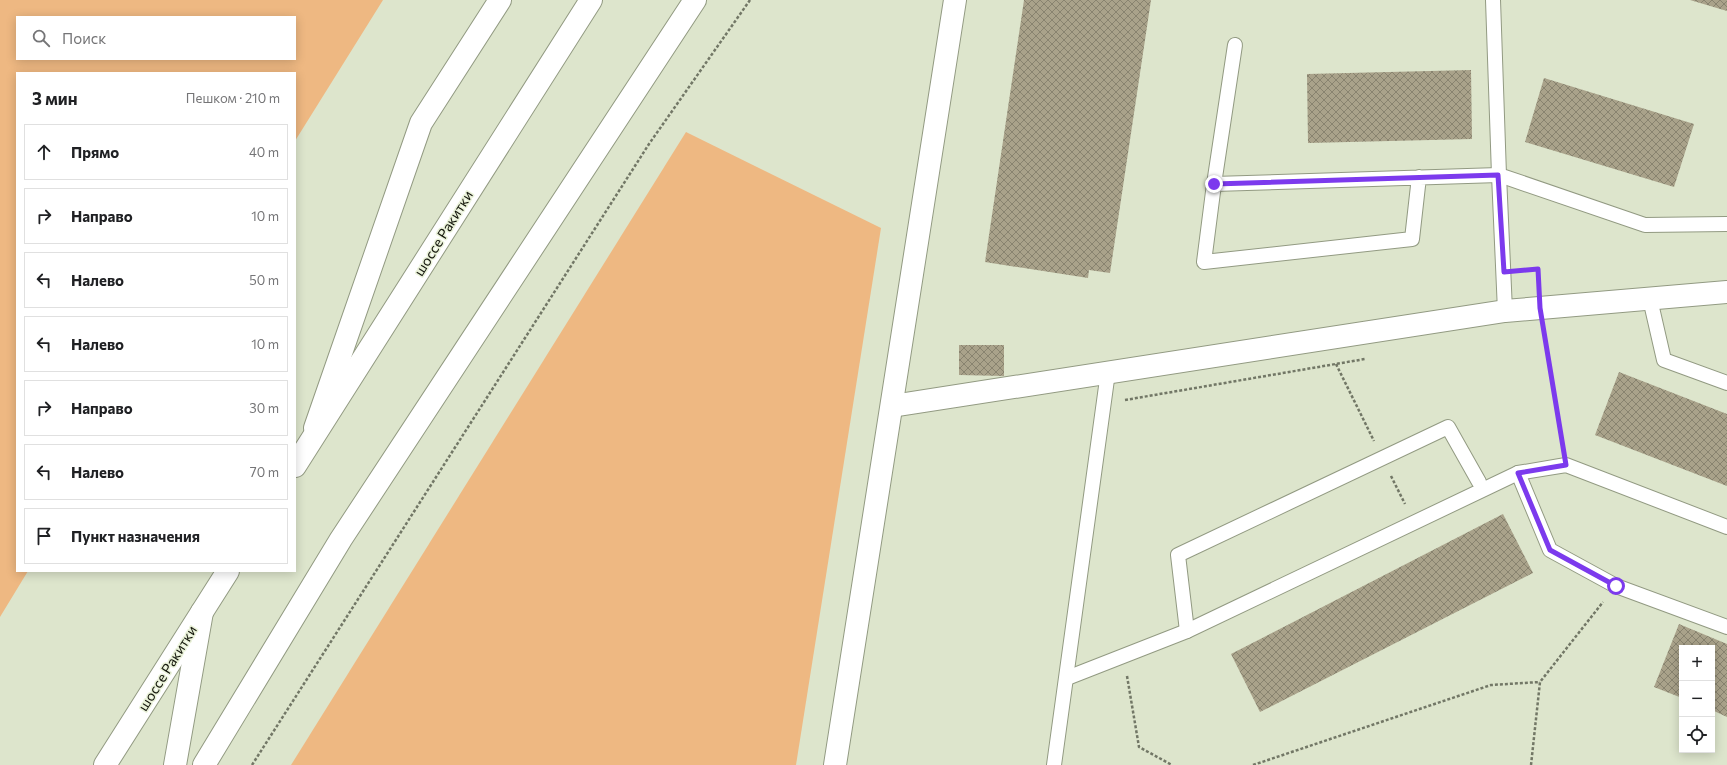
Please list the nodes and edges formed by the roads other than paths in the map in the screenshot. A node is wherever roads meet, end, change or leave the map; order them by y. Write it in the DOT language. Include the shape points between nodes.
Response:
graph roads {
  1 [pos="500,0"];
  2 [pos="591,0"];
  3 [pos="695,0"];
  4 [pos="955,0"];
  5 [pos="1493,0"];
  6 [pos="1235,45"];
  7 [pos="1498,175"];
  8 [pos="1419,177"];
  9 [pos="1214,184"];
  10 [pos="1727,224"];
  11 [pos="1727,292"];
  12 [pos="1650,299"];
  13 [pos="1505,311"];
  14 [pos="1108,372"];
  15 [pos="1727,383"];
  16 [pos="892,406"];
  17 [pos="309,445"];
  18 [pos="296,464"];
  19 [pos="1518,473"];
  20 [pos="1479,482"];
  21 [pos="1727,527"];
  22 [pos="227,572"];
  23 [pos="202,612"];
  24 [pos="1727,627"];
  25 [pos="1187,631"];
  26 [pos="1067,678"];
  27 [pos="105,765"];
  28 [pos="175,765"];
  29 [pos="204,765"];
  30 [pos="835,765"];
  31 [pos="1054,765"];
  1 -- 17 [label="street" via="421,123"];
  2 -- 17 [label="street, шоссе Ракитки"];
  3 -- 29 [label="street" via="341,539"];
  4 -- 16 [label="street"];
  5 -- 7 [label="lane"];
  6 -- 9 [label="lane"];
  7 -- 8 [label="lane"];
  7 -- 10 [label="lane" via="1645,224"];
  7 -- 13 [label="lane"];
  8 -- 9 [label="lane"];
  8 -- 9 [label="lane" via="1412,239 1204,262"];
  11 -- 12 [label="street"];
  12 -- 13 [label="street"];
  12 -- 15 [label="lane" via="1664,360"];
  13 -- 14 [label="street"];
  14 -- 16 [label="street"];
  14 -- 26 [label="lane"];
  16 -- 30 [label="street"];
  17 -- 18 [label="street, шоссе Ракитки"];
  19 -- 21 [label="lane" via="1566,465"];
  19 -- 24 [label="lane" via="1550,550 1616,586"];
  19 -- 25 [label="lane"];
  20 -- 25 [label="lane" via="1448,427 1178,555"];
  22 -- 23 [label="street, шоссе Ракитки"];
  23 -- 27 [label="street, шоссе Ракитки"];
  23 -- 28 [label="street"];
  25 -- 26 [label="lane"];
  26 -- 31 [label="lane"];
}
